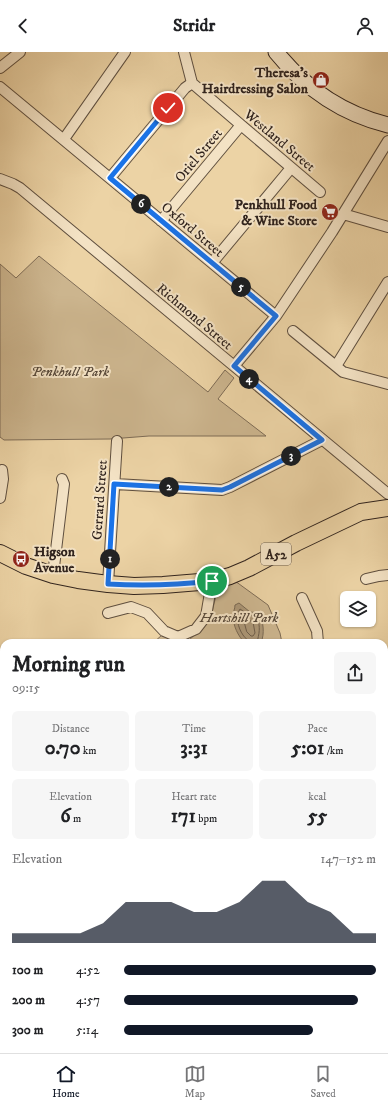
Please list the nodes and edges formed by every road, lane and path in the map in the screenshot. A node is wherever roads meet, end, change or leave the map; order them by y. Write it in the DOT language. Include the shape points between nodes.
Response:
graph roads {
  1 [pos="20,52"];
  2 [pos="125,52"];
  3 [pos="184,52"];
  4 [pos="276,52"];
  5 [pos="0,68"];
  6 [pos="192,83"];
  7 [pos="0,86"];
  8 [pos="388,124"];
  9 [pos="240,125"];
  10 [pos="64,140"];
  11 [pos="388,141"];
  12 [pos="291,168"];
  13 [pos="110,178"];
  14 [pos="0,179"];
  15 [pos="320,192"];
  16 [pos="343,214"];
  17 [pos="161,221"];
  18 [pos="388,227"];
  19 [pos="212,263"];
  20 [pos="388,282"];
  21 [pos="276,316"];
  22 [pos="293,331"];
  23 [pos="234,366"];
  24 [pos="336,366"];
  25 [pos="388,384"];
  26 [pos="322,440"];
  27 [pos="117,441"];
  28 [pos="2,470"];
  29 [pos="62,478"];
  30 [pos="114,484"];
  31 [pos="388,494"];
  32 [pos="0,498"];
  33 [pos="388,508"];
  34 [pos="0,553"];
  35 [pos="53,575"];
  36 [pos="388,575"];
  37 [pos="366,579"];
  38 [pos="212,581"];
  39 [pos="108,584"];
  40 [pos="302,598"];
  41 [pos="108,613"];
  42 [pos="318,639"];
  1 -- 5 [label="street"];
  2 -- 10 [label="street"];
  3 -- 6 [label="street"];
  4 -- 8 [label="street" via="300,78 321,95 341,107 376,122"];
  6 -- 9 [label="street, Westland Street"];
  6 -- 13 [label="street" via="185,88"];
  7 -- 10 [label="street, Oxford Street"];
  9 -- 12 [label="street, Westland Street"];
  9 -- 17 [label="street, Oriel Street"];
  10 -- 13 [label="street, Oxford Street"];
  11 -- 16 [label="street"];
  12 -- 15 [label="street, Westland Street"];
  12 -- 19 [label="street"];
  13 -- 17 [label="street, Oxford Street"];
  14 -- 23 [label="street, Richmond Street" via="20,188"];
  16 -- 18 [label="street"];
  16 -- 21 [label="street"];
  17 -- 19 [label="street, Oxford Street"];
  19 -- 21 [label="street, Oxford Street"];
  20 -- 24 [label="street"];
  21 -- 23 [label="street"];
  22 -- 24 [label="street"];
  23 -- 26 [label="street, Richmond Street"];
  24 -- 25 [label="street" via="343,372"];
  26 -- 30 [label="street" via="222,490"];
  26 -- 31 [label="street, Richmond Street"];
  27 -- 30 [label="street, Gerrard Street"];
  28 -- 32 [label="street"];
  29 -- 35 [label="street" via="64,484"];
  30 -- 39 [label="street, Gerrard Street"];
  33 -- 38 [label="main road, A52" via="362,512 249,568"];
  34 -- 35 [label="main road, A52" via="26,566"];
  35 -- 39 [label="main road, A52"];
  36 -- 37 [label="street"];
  38 -- 39 [label="main road, A52" via="134,586"];
  38 -- 41 [label="street" via="206,616 196,629 178,637 164,631 148,613 131,607"];
  40 -- 42 [label="street" via="317,631"];
}
